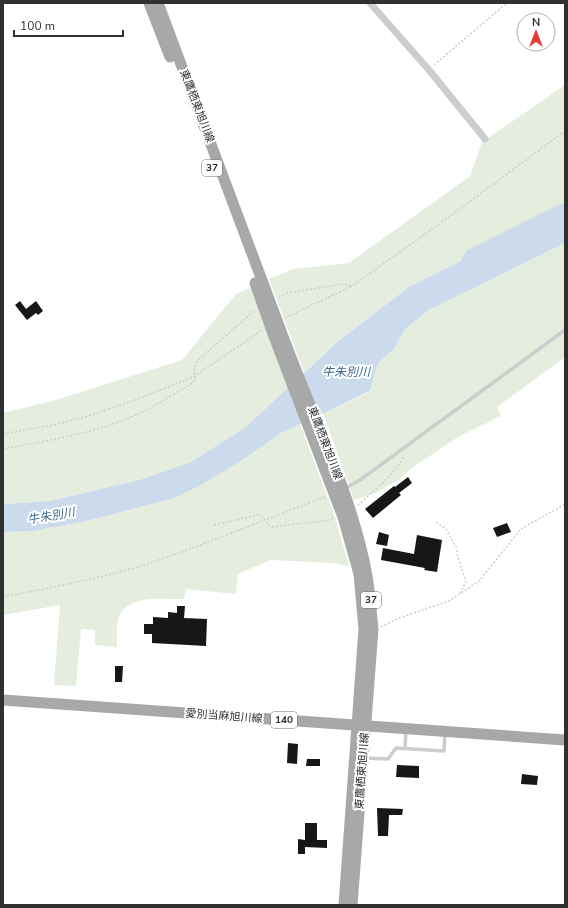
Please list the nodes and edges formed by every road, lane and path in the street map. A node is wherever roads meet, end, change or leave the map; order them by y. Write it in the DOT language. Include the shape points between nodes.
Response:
graph roads {
  1 [pos="150,3"];
  2 [pos="158,3"];
  3 [pos="370,3"];
  4 [pos="507,3"];
  5 [pos="429,70"];
  6 [pos="565,131"];
  7 [pos="485,139"];
  8 [pos="352,286"];
  9 [pos="279,297"];
  10 [pos="254,311"];
  11 [pos="275,328"];
  12 [pos="565,330"];
  13 [pos="196,376"];
  14 [pos="3,434"];
  15 [pos="3,449"];
  16 [pos="402,450"];
  17 [pos="339,491"];
  18 [pos="358,504"];
  19 [pos="565,504"];
  20 [pos="334,517"];
  21 [pos="264,520"];
  22 [pos="436,522"];
  23 [pos="214,525"];
  24 [pos="460,593"];
  25 [pos="3,597"];
  26 [pos="373,629"];
  27 [pos="3,700"];
  28 [pos="361,726"];
  29 [pos="406,729"];
  30 [pos="445,732"];
  31 [pos="565,740"];
  32 [pos="405,748"];
  33 [pos="363,758"];
  34 [pos="344,905"];
  35 [pos="352,905"];
  1 -- 11 [label="main road, 東鷹栖東旭川線 / 37"];
  2 -- 11 [label="main road, 東鷹栖東旭川線 / 37"];
  3 -- 5 [label="street"];
  4 -- 5 [label="path"];
  5 -- 7 [label="street"];
  6 -- 8 [label="path"];
  8 -- 9 [label="path" via="343,284"];
  8 -- 11 [label="path"];
  10 -- 13 [label="path" via="197,361 194,368"];
  11 -- 13 [label="path" via="257,333"];
  11 -- 17 [label="main road, 東鷹栖東旭川線 / 37"];
  12 -- 16 [label="lane"];
  13 -- 14 [label="path" via="85,417"];
  13 -- 15 [label="path" via="193,383 132,417 53,440"];
  16 -- 17 [label="lane" via="360,480"];
  16 -- 18 [label="path" via="404,455 401,461 389,476"];
  17 -- 21 [label="path"];
  17 -- 26 [label="main road, 東鷹栖東旭川線 / 37" via="354,521 367,574"];
  17 -- 28 [label="main road, 東鷹栖東旭川線 / 37" via="343,517 359,574 362,601 364,629"];
  19 -- 24 [label="path" via="521,529 479,581"];
  20 -- 21 [label="path" via="330,520 272,526"];
  21 -- 23 [label="path" via="258,515"];
  21 -- 25 [label="path" via="136,567 62,586"];
  22 -- 24 [label="path" via="446,529 456,547 466,581"];
  24 -- 26 [label="path" via="449,601"];
  26 -- 28 [label="main road, 東鷹栖東旭川線 / 37"];
  27 -- 28 [label="main road, 愛別当麻旭川線 / 140"];
  28 -- 29 [label="main road, 愛別当麻旭川線 / 140"];
  28 -- 33 [label="main road, 東鷹栖東旭川線 / 37"];
  28 -- 34 [label="main road, 東鷹栖東旭川線 / 37"];
  29 -- 30 [label="main road, 愛別当麻旭川線 / 140"];
  29 -- 32 [label="lane"];
  30 -- 31 [label="main road, 愛別当麻旭川線 / 140"];
  30 -- 32 [label="lane" via="444,751"];
  32 -- 33 [label="lane" via="396,748 388,759"];
  33 -- 35 [label="main road, 東鷹栖東旭川線 / 37"];
}
